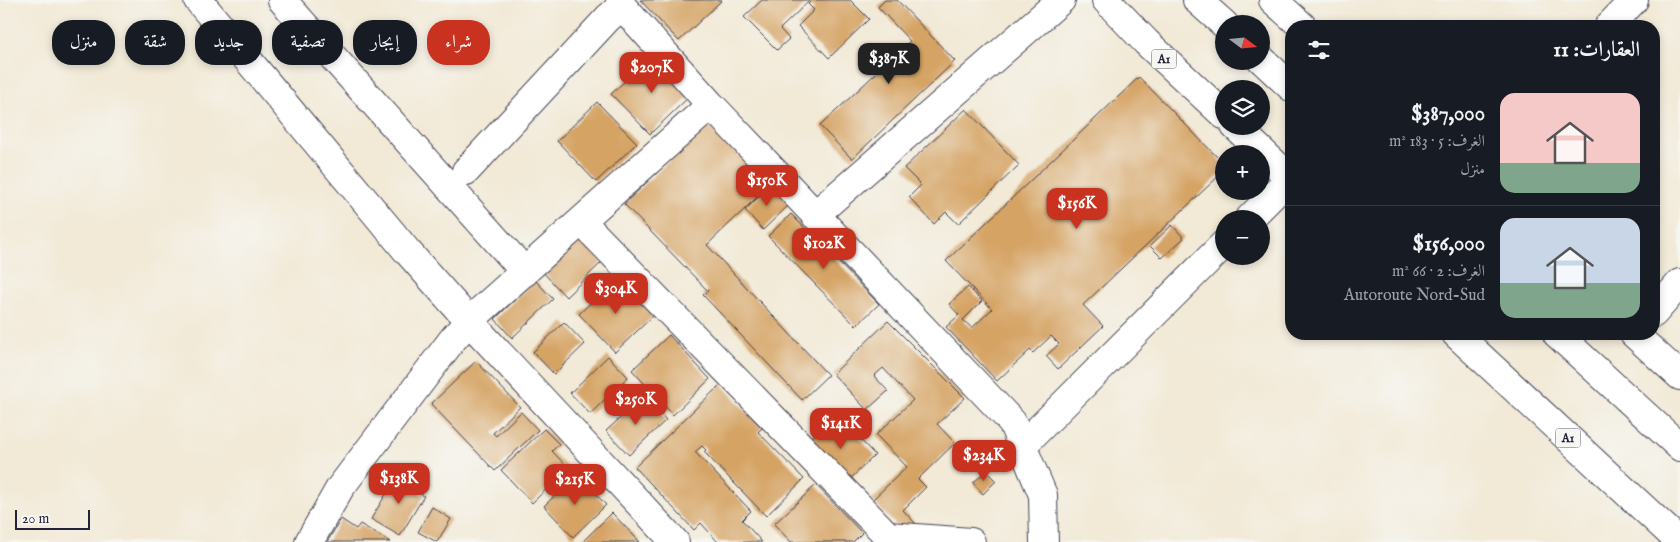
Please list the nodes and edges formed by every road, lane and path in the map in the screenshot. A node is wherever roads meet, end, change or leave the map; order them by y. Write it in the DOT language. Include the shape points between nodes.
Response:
graph roads {
  1 [pos="198,0"];
  2 [pos="282,0"];
  3 [pos="1060,0"];
  4 [pos="1106,0"];
  5 [pos="1197,0"];
  6 [pos="1273,0"];
  7 [pos="1634,0"];
  8 [pos="621,3"];
  9 [pos="1215,16"];
  10 [pos="1295,20"];
  11 [pos="1615,20"];
  12 [pos="1270,67"];
  13 [pos="1285,81"];
  14 [pos="711,105"];
  15 [pos="1215,107"];
  16 [pos="1246,135"];
  17 [pos="466,171"];
  18 [pos="1285,172"];
  19 [pos="1285,184"];
  20 [pos="1258,210"];
  21 [pos="815,215"];
  22 [pos="581,221"];
  23 [pos="1215,253"];
  24 [pos="525,272"];
  25 [pos="469,321"];
  26 [pos="1462,340"];
  27 [pos="1563,340"];
  28 [pos="1641,340"];
  29 [pos="1680,376"];
  30 [pos="1022,446"];
  31 [pos="1680,448"];
  32 [pos="888,539"];
  33 [pos="309,542"];
  34 [pos="675,542"];
  35 [pos="971,542"];
  36 [pos="1044,542"];
  37 [pos="1680,542"];
  1 -- 25 [label="main road"];
  2 -- 24 [label="main road"];
  3 -- 21 [label="main road"];
  4 -- 15 [label="main road, A1"];
  5 -- 9 [label="main road"];
  6 -- 10 [label="main road"];
  7 -- 11 [label="main road"];
  8 -- 14 [label="main road"];
  8 -- 17 [label="main road"];
  12 -- 13 [label="main road"];
  14 -- 21 [label="main road"];
  14 -- 22 [label="main road"];
  16 -- 18 [label="main road"];
  19 -- 20 [label="main road"];
  21 -- 30 [label="main road" via="1012,422"];
  22 -- 24 [label="main road"];
  22 -- 32 [label="main road"];
  23 -- 30 [label="main road"];
  24 -- 25 [label="main road"];
  25 -- 33 [label="main road" via="340,488"];
  25 -- 34 [label="main road"];
  26 -- 37 [label="main road, A1"];
  27 -- 31 [label="main road"];
  28 -- 29 [label="main road"];
  30 -- 36 [label="main road" via="1043,495"];
  32 -- 35 [label="main road"];
}
